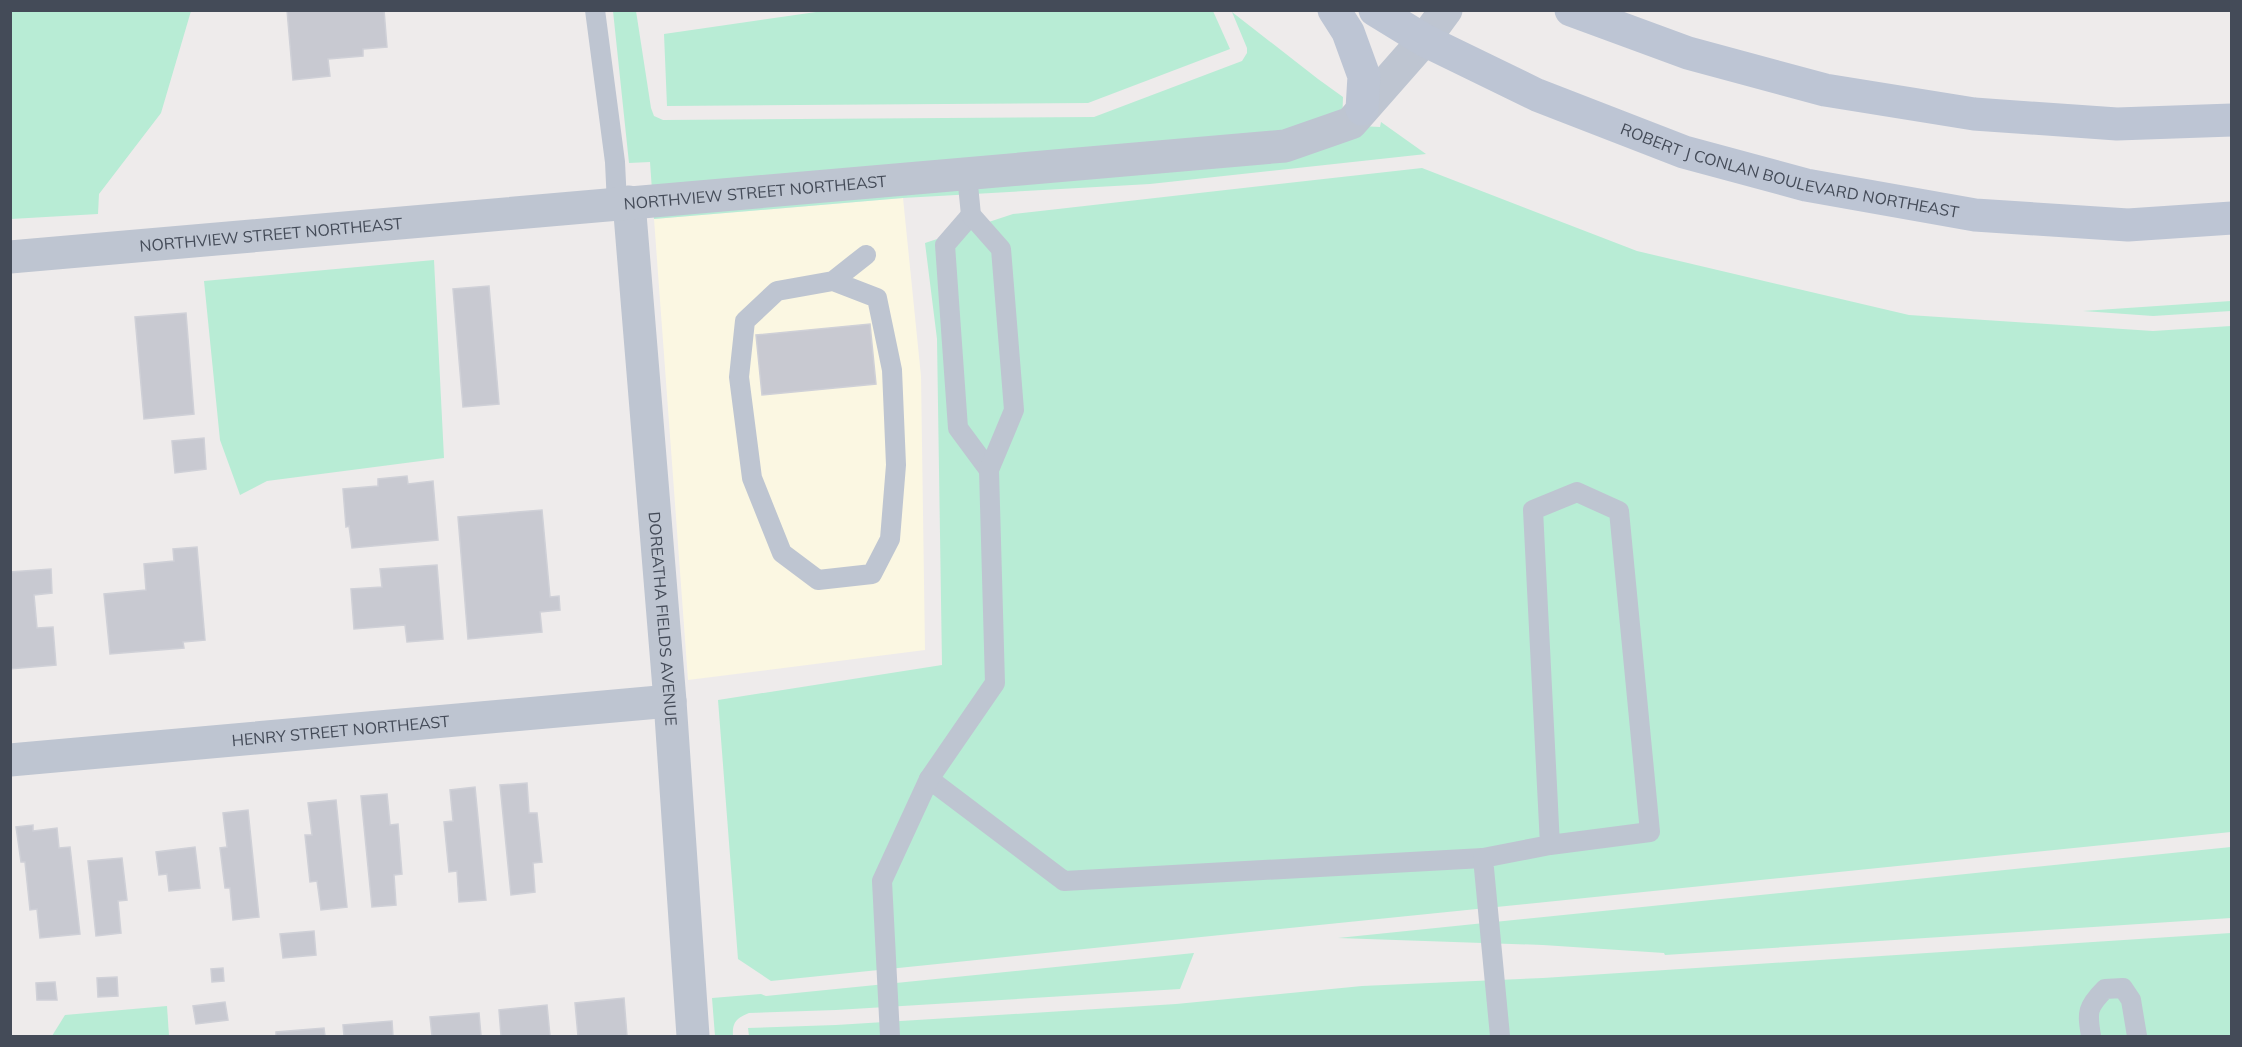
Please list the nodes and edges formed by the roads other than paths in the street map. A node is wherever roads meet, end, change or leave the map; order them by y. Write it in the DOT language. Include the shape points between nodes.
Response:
graph roads {
  1 [pos="595,10"];
  2 [pos="1334,10"];
  3 [pos="1375,10"];
  4 [pos="1446,10"];
  5 [pos="1571,10"];
  6 [pos="1425,40"];
  7 [pos="1362,109"];
  8 [pos="2232,120"];
  9 [pos="967,175"];
  10 [pos="623,203"];
  11 [pos="971,215"];
  12 [pos="2232,218"];
  13 [pos="866,255"];
  14 [pos="10,257"];
  15 [pos="833,281"];
  16 [pos="989,470"];
  17 [pos="670,701"];
  18 [pos="10,760"];
  19 [pos="929,779"];
  20 [pos="1550,845"];
  21 [pos="1483,858"];
  22 [pos="693,1036"];
  23 [pos="890,1036"];
  24 [pos="1500,1036"];
  25 [pos="2091,1036"];
  26 [pos="2137,1036"];
  1 -- 10 [label="lane"];
  2 -- 7 [label="main road" via="1348,32 1364,76"];
  3 -- 6 [label="main road, ROBERT J CONLAN BOULEVARD NORTHEAST"];
  4 -- 6 [label="street, NORTHVIEW STREET NORTHEAST"];
  5 -- 8 [label="main road" via="1688,53 1837,92 1974,114 2116,124"];
  6 -- 7 [label="street, NORTHVIEW STREET NORTHEAST"];
  6 -- 12 [label="main road, ROBERT J CONLAN BOULEVARD NORTHEAST" via="1537,95 1684,152 1806,185 1975,215 2128,225"];
  7 -- 9 [label="street, NORTHVIEW STREET NORTHEAST" via="1351,123 1285,146"];
  9 -- 10 [label="street, NORTHVIEW STREET NORTHEAST"];
  9 -- 11 [label="lane"];
  10 -- 14 [label="street, NORTHVIEW STREET NORTHEAST"];
  10 -- 17 [label="street, DOREATHA FIELDS AVENUE"];
  11 -- 16 [label="lane" via="1001,249 1014,410"];
  11 -- 16 [label="lane" via="945,245 958,428"];
  13 -- 15 [label="lane"];
  15 -- 15 [label="lane" via="777,291 745,321 739,377 752,478 782,553 818,580 872,574 890,539 896,465 892,370 877,298"];
  16 -- 19 [label="lane" via="995,683"];
  17 -- 18 [label="street, HENRY STREET NORTHEAST"];
  17 -- 22 [label="street, DOREATHA FIELDS AVENUE"];
  19 -- 21 [label="lane" via="1064,881"];
  19 -- 23 [label="lane" via="882,880"];
  20 -- 20 [label="lane" via="1650,832 1619,511 1577,492 1533,510"];
  20 -- 21 [label="lane"];
  21 -- 24 [label="lane"];
  25 -- 26 [label="lane" via="2087,1013 2094,1001 2105,989 2123,988 2131,1000"];
}
